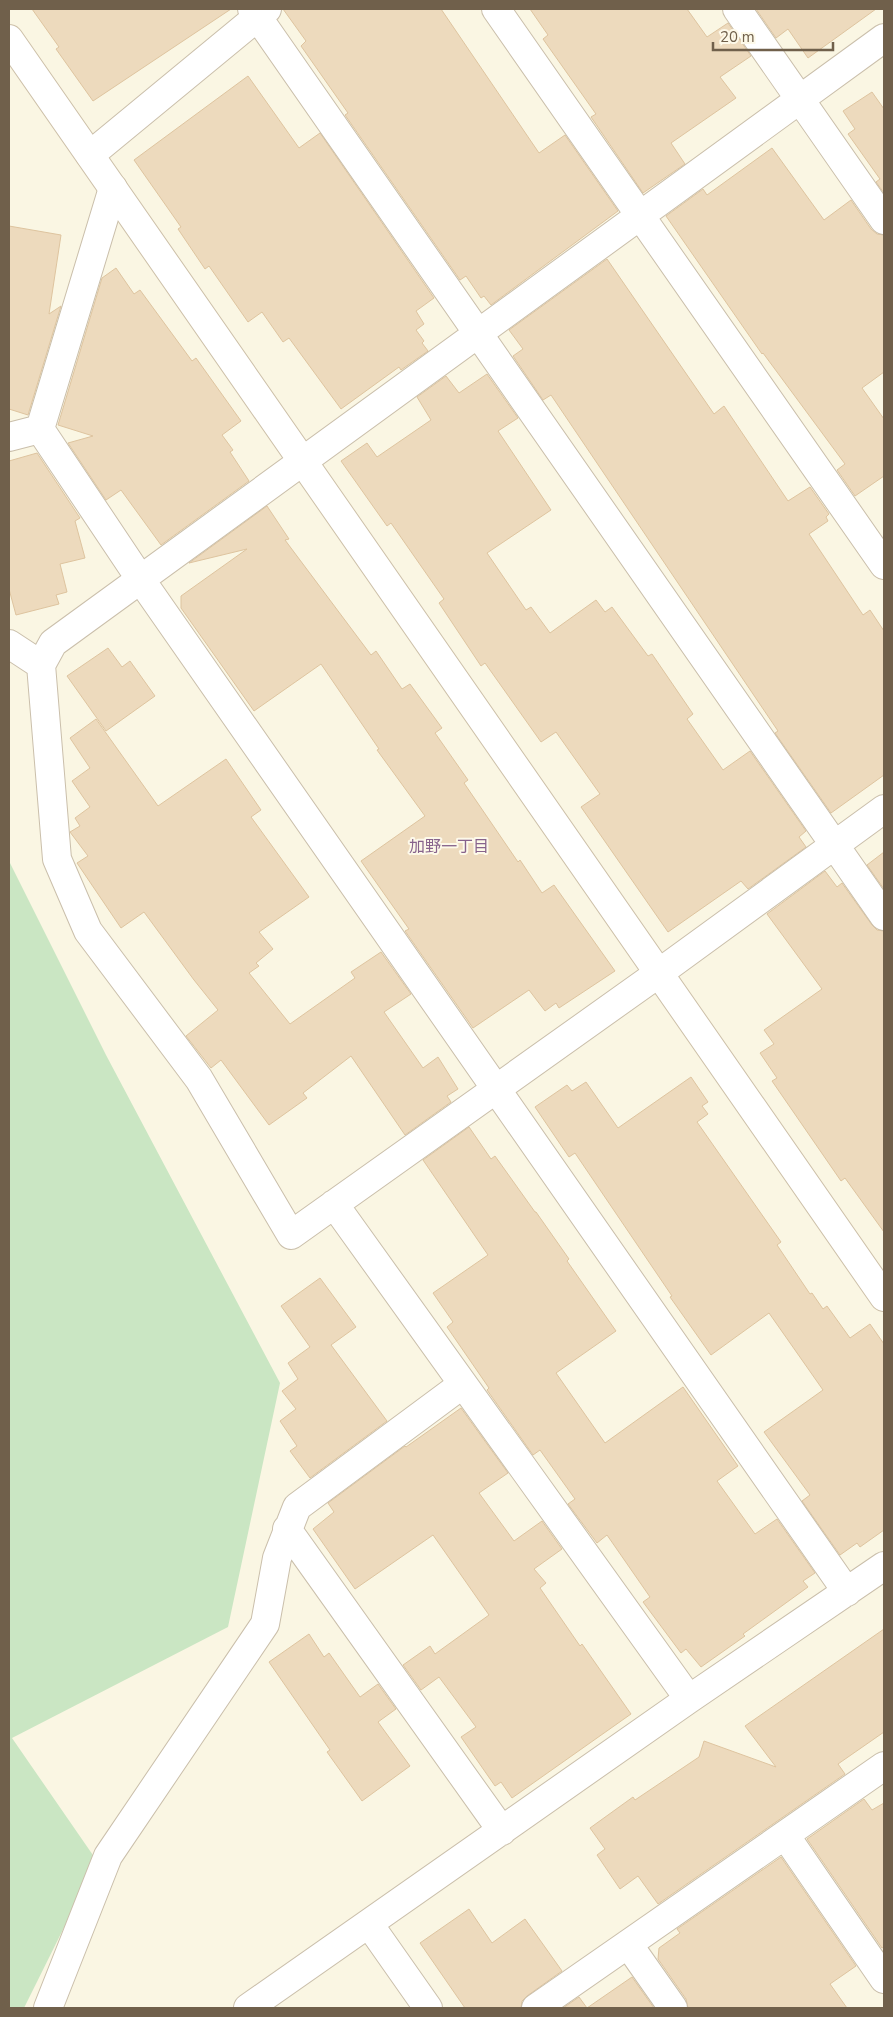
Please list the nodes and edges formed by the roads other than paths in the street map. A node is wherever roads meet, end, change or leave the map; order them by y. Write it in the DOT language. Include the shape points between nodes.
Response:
graph roads {
  1 [pos="496,9"];
  2 [pos="737,9"];
  3 [pos="259,11"];
  4 [pos="884,38"];
  5 [pos="9,39"];
  6 [pos="799,99"];
  7 [pos="90,154"];
  8 [pos="113,188"];
  9 [pos="641,215"];
  10 [pos="884,220"];
  11 [pos="478,334"];
  12 [pos="40,429"];
  13 [pos="9,437"];
  14 [pos="303,462"];
  15 [pos="884,565"];
  16 [pos="141,580"];
  17 [pos="9,644"];
  18 [pos="41,666"];
  19 [pos="884,809"];
  20 [pos="835,845"];
  21 [pos="884,916"];
  22 [pos="659,973"];
  23 [pos="496,1088"];
  24 [pos="334,1204"];
  25 [pos="884,1297"];
  26 [pos="463,1384"];
  27 [pos="287,1529"];
  28 [pos="884,1566"];
  29 [pos="847,1592"];
  30 [pos="689,1699"];
  31 [pos="884,1766"];
  32 [pos="502,1831"];
  33 [pos="785,1835"];
  34 [pos="370,1924"];
  35 [pos="628,1944"];
  36 [pos="884,1979"];
  37 [pos="48,2008"];
  38 [pos="248,2008"];
  39 [pos="428,2008"];
  40 [pos="536,2008"];
  41 [pos="673,2008"];
  1 -- 9 [label="street"];
  2 -- 6 [label="street"];
  3 -- 7 [label="street"];
  3 -- 11 [label="street"];
  4 -- 6 [label="street"];
  5 -- 7 [label="street"];
  6 -- 9 [label="street"];
  6 -- 10 [label="street"];
  7 -- 8 [label="street"];
  8 -- 12 [label="street"];
  8 -- 14 [label="street"];
  9 -- 11 [label="street"];
  9 -- 15 [label="street"];
  11 -- 14 [label="street"];
  11 -- 20 [label="street"];
  12 -- 13 [label="street"];
  12 -- 16 [label="street"];
  14 -- 16 [label="street"];
  14 -- 22 [label="street"];
  16 -- 18 [label="street" via="53,643"];
  16 -- 23 [label="street"];
  17 -- 18 [label="street"];
  18 -- 24 [label="street" via="57,859 88,931 199,1079 291,1235"];
  19 -- 20 [label="street"];
  20 -- 21 [label="street"];
  20 -- 22 [label="street"];
  22 -- 23 [label="street"];
  22 -- 25 [label="street"];
  23 -- 24 [label="street"];
  23 -- 29 [label="street"];
  24 -- 26 [label="street"];
  26 -- 27 [label="street" via="297,1507"];
  26 -- 30 [label="street"];
  27 -- 32 [label="street"];
  27 -- 37 [label="street" via="277,1558 265,1624 108,1856"];
  28 -- 29 [label="street"];
  29 -- 30 [label="street"];
  30 -- 32 [label="street"];
  31 -- 33 [label="street"];
  32 -- 34 [label="street"];
  33 -- 35 [label="street"];
  33 -- 36 [label="street"];
  34 -- 38 [label="street"];
  34 -- 39 [label="street"];
  35 -- 40 [label="street"];
  35 -- 41 [label="street"];
}
